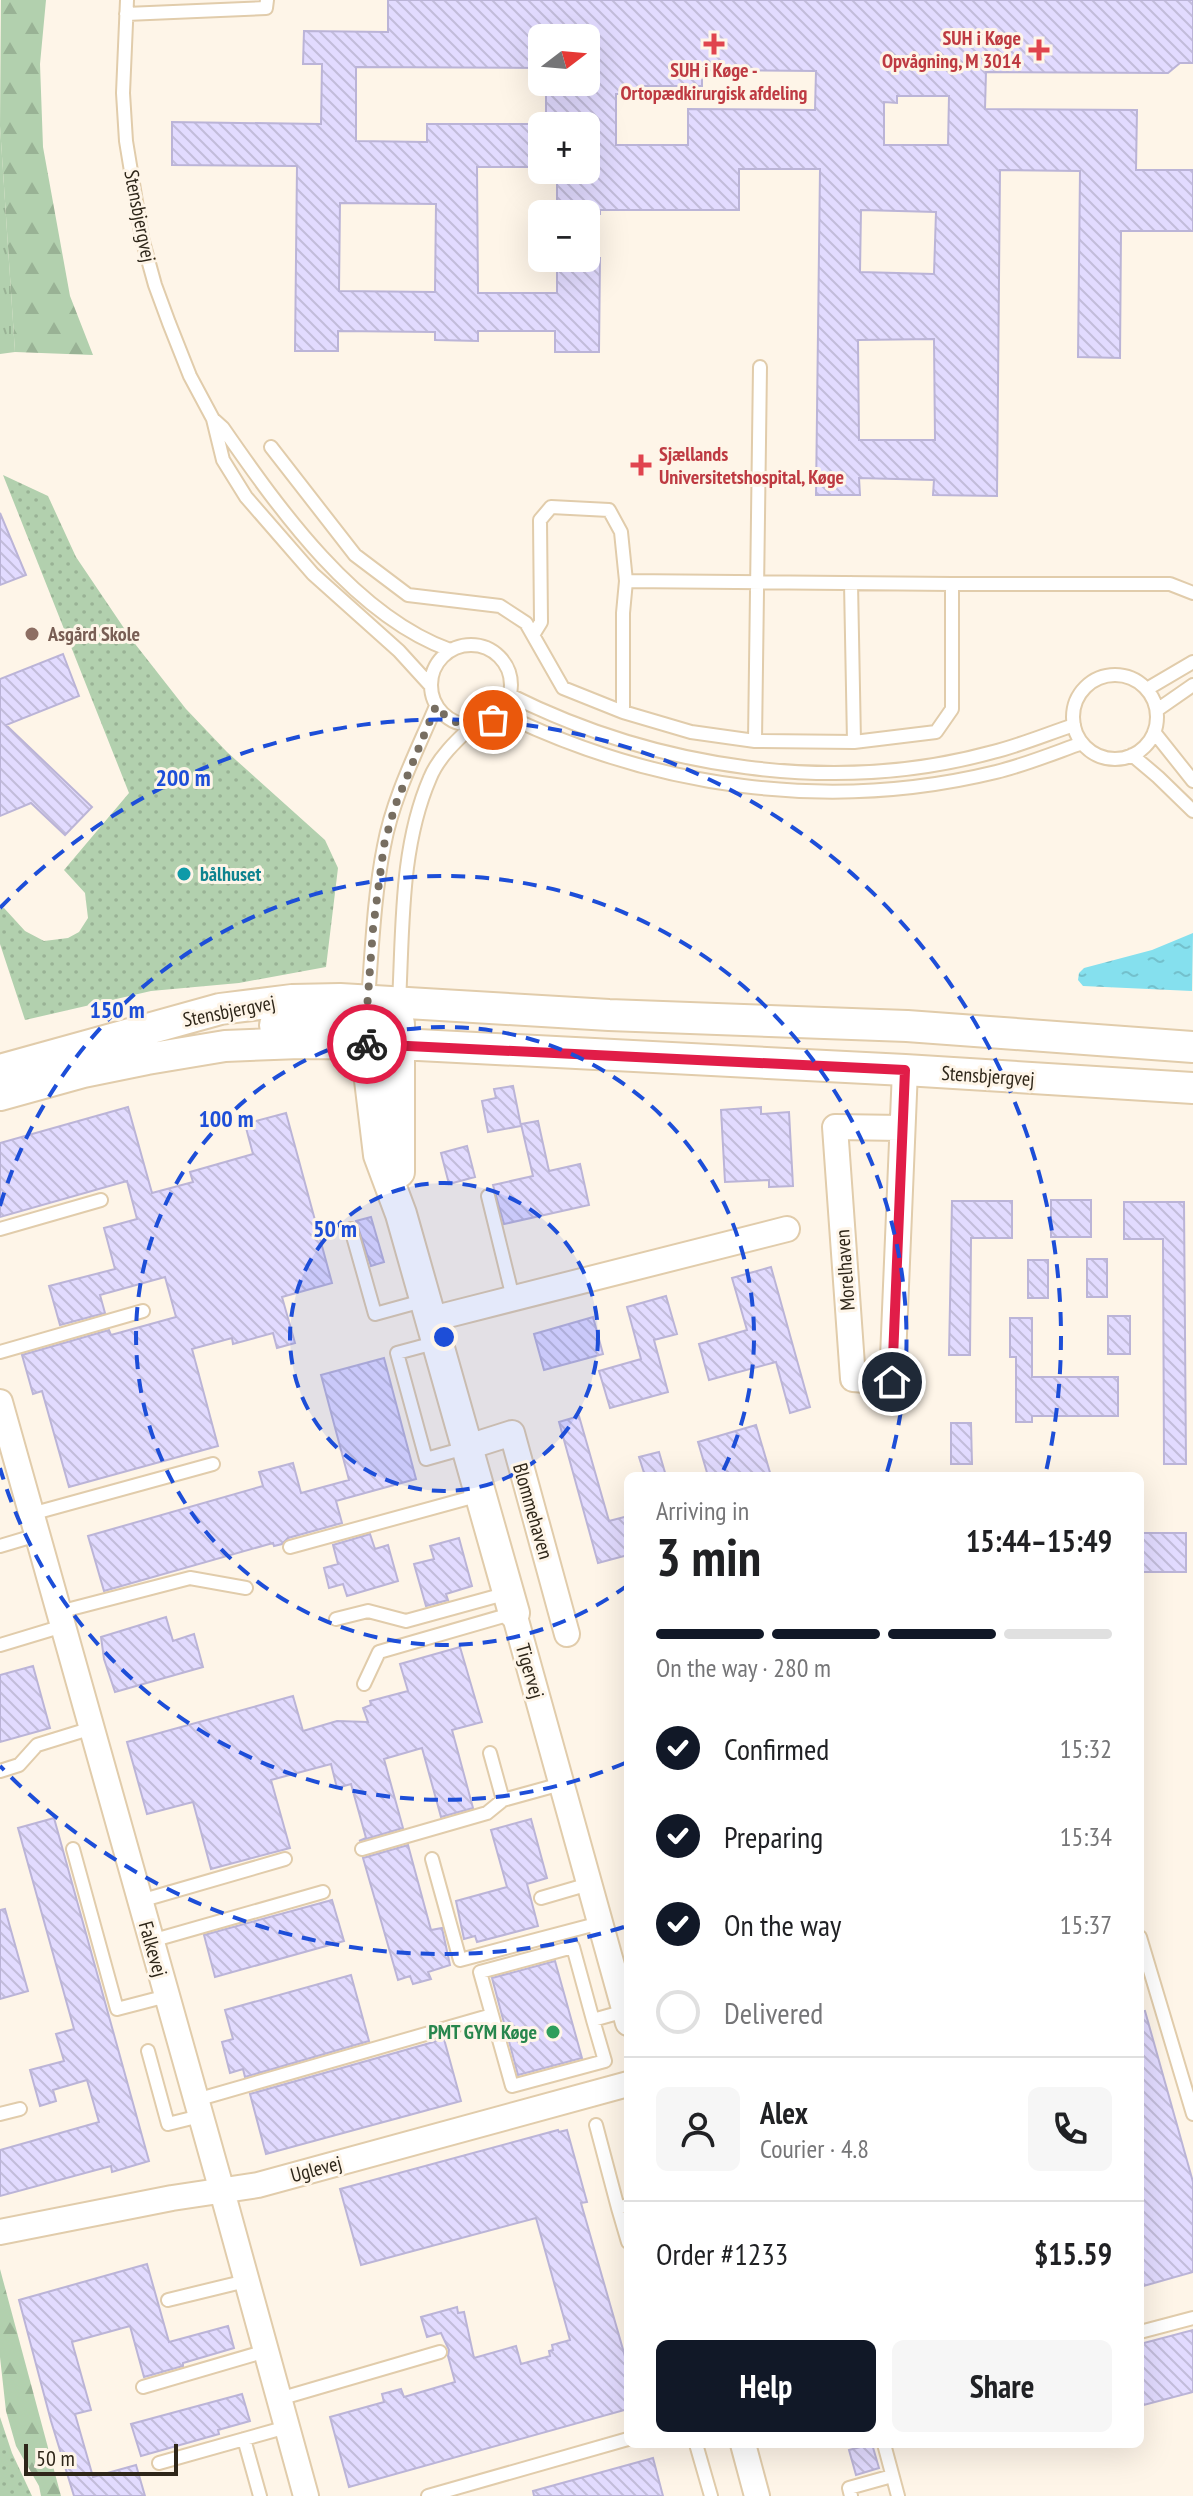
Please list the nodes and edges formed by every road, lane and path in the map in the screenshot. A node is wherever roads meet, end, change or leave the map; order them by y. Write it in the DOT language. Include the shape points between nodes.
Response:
graph roads {
  1 [pos="267,0"];
  2 [pos="213,5"];
  3 [pos="127,7"];
  4 [pos="760,367"];
  5 [pos="213,419"];
  6 [pos="271,447"];
  7 [pos="626,581"];
  8 [pos="757,582"];
  9 [pos="851,583"];
  10 [pos="952,584"];
  11 [pos="1193,593"];
  12 [pos="533,635"];
  13 [pos="450,650"];
  14 [pos="1193,662"];
  15 [pos="430,685"];
  16 [pos="1193,685"];
  17 [pos="1147,689"];
  18 [pos="510,695"];
  19 [pos="436,706"];
  20 [pos="1157,710"];
  21 [pos="623,712"];
  22 [pos="501,713"];
  23 [pos="1074,725"];
  24 [pos="472,726"];
  25 [pos="1154,732"];
  26 [pos="755,741"];
  27 [pos="854,742"];
  28 [pos="1082,743"];
  29 [pos="1132,755"];
  30 [pos="1193,781"];
  31 [pos="1193,811"];
  32 [pos="367,1022"];
  33 [pos="399,1024"];
  34 [pos="1193,1047"];
  35 [pos="0,1070"];
  36 [pos="905,1070"];
  37 [pos="1193,1088"];
  38 [pos="0,1095"];
  39 [pos="902,1128"];
  40 [pos="488,1196"];
  41 [pos="101,1200"];
  42 [pos="401,1214"];
  43 [pos="0,1229"];
  44 [pos="351,1229"];
  45 [pos="787,1229"];
  46 [pos="513,1298"];
  47 [pos="143,1311"];
  48 [pos="432,1320"];
  49 [pos="0,1352"];
  50 [pos="0,1402"];
  51 [pos="468,1447"];
  52 [pos="213,1464"];
  53 [pos="481,1495"];
  54 [pos="34,1525"];
  55 [pos="0,1546"];
  56 [pos="290,1547"];
  57 [pos="246,1588"];
  58 [pos="511,1603"];
  59 [pos="61,1619"];
  60 [pos="336,1619"];
  61 [pos="567,1634"];
  62 [pos="0,1645"];
  63 [pos="364,1684"];
  64 [pos="92,1728"];
  65 [pos="490,1753"];
  66 [pos="0,1771"];
  67 [pos="561,1784"];
  68 [pos="503,1800"];
  69 [pos="73,1849"];
  70 [pos="362,1849"];
  71 [pos="285,1859"];
  72 [pos="432,1859"];
  73 [pos="589,1884"];
  74 [pos="323,1892"];
  75 [pos="541,1898"];
  76 [pos="140,1901"];
  77 [pos="600,1923"];
  78 [pos="151,1941"];
  79 [pos="1144,1950"];
  80 [pos="623,1985"];
  81 [pos="167,1996"];
  82 [pos="492,2015"];
  83 [pos="624,2017"];
  84 [pos="593,2020"];
  85 [pos="148,2051"];
  86 [pos="624,2085"];
  87 [pos="198,2108"];
  88 [pos="20,2109"];
  89 [pos="0,2114"];
  90 [pos="1193,2114"];
  91 [pos="596,2125"];
  92 [pos="222,2191"];
  93 [pos="623,2206"];
  94 [pos="0,2232"];
  95 [pos="246,2281"];
  96 [pos="168,2300"];
  97 [pos="1193,2318"];
  98 [pos="1144,2331"];
  99 [pos="266,2351"];
  100 [pos="440,2352"];
  101 [pos="143,2387"];
  102 [pos="279,2399"];
  103 [pos="287,2427"];
  104 [pos="244,2439"];
  105 [pos="624,2440"];
  106 [pos="697,2448"];
  107 [pos="744,2448"];
  108 [pos="885,2448"];
  109 [pos="159,2463"];
  110 [pos="892,2476"];
  111 [pos="260,2496"];
  112 [pos="306,2496"];
  113 [pos="428,2496"];
  114 [pos="711,2496"];
  115 [pos="757,2496"];
  116 [pos="851,2496"];
  117 [pos="898,2496"];
  1 -- 2 [label="lane" via="266,8"];
  2 -- 3 [label="lane"];
  3 -- 5 [label="lane, Stensbjergvej" via="126,141 142,238 169,323"];
  4 -- 8 [label="lane"];
  5 -- 13 [label="lane, Stensbjergvej" via="324,559 391,618 425,641"];
  5 -- 15 [label="lane, Stensbjergvej" via="223,460 246,497 313,574"];
  6 -- 12 [label="lane" via="355,555 408,595 500,606 526,623"];
  7 -- 8 [label="lane"];
  7 -- 12 [label="lane" via="621,532 609,510 551,507 540,520 541,622"];
  7 -- 21 [label="lane"];
  8 -- 9 [label="lane"];
  8 -- 26 [label="lane"];
  9 -- 10 [label="lane"];
  9 -- 27 [label="lane"];
  10 -- 11 [label="lane" via="1170,584"];
  10 -- 27 [label="lane" via="952,709 936,732"];
  12 -- 21 [label="lane" via="563,688"];
  13 -- 15 [label="lane" via="436,664"];
  13 -- 18 [label="lane" via="481,646 499,656 510,674"];
  14 -- 17 [label="lane"];
  15 -- 19 [label="lane"];
  16 -- 20 [label="lane"];
  17 -- 20 [label="lane"];
  17 -- 23 [label="lane" via="1115,674 1093,681 1077,698"];
  18 -- 22 [label="lane"];
  18 -- 23 [label="lane" via="577,725 667,753 807,772 948,762"];
  19 -- 24 [label="lane" via="451,721"];
  19 -- 32 [label="lane" via="384,845"];
  20 -- 25 [label="lane"];
  21 -- 26 [label="lane" via="691,732"];
  22 -- 24 [label="lane"];
  22 -- 28 [label="lane" via="570,744 662,773 794,791 855,792 951,782 999,772"];
  23 -- 28 [label="lane"];
  24 -- 33 [label="lane" via="430,776 407,856"];
  25 -- 29 [label="lane"];
  25 -- 30 [label="lane"];
  26 -- 27 [label="lane"];
  28 -- 29 [label="lane" via="1110,759"];
  29 -- 31 [label="lane"];
  32 -- 33 [label="street, Stensbjergvej"];
  32 -- 33 [label="street, Stensbjergvej"];
  32 -- 35 [label="street, Stensbjergvej" via="292,1000 220,1009"];
  32 -- 38 [label="street, Stensbjergvej" via="300,1043 225,1046 147,1059"];
  32 -- 42 [label="street, Tigervej" via="379,1155"];
  33 -- 34 [label="street, Stensbjergvej" via="609,1015 907,1026"];
  33 -- 36 [label="street, Stensbjergvej"];
  33 -- 42 [label="street, Tigervej"];
  36 -- 37 [label="street, Stensbjergvej"];
  36 -- 39 [label="street, Morelhaven"];
  39 -- 39 [label="street, Morelhaven" via="835,1127 853,1379 892,1382"];
  40 -- 46 [label="lane"];
  41 -- 43 [label="lane"];
  42 -- 48 [label="street, Tigervej"];
  44 -- 48 [label="lane" via="375,1314"];
  45 -- 46 [label="street"];
  46 -- 48 [label="street"];
  47 -- 49 [label="lane"];
  48 -- 51 [label="street, Tigervej"];
  48 -- 51 [label="lane" via="397,1353 426,1459"];
  50 -- 54 [label="street, Falkevej"];
  51 -- 53 [label="street, Tigervej"];
  51 -- 61 [label="street, Blommehaven" via="512,1433"];
  52 -- 54 [label="lane"];
  53 -- 56 [label="lane"];
  53 -- 58 [label="street, Tigervej"];
  54 -- 55 [label="lane"];
  54 -- 59 [label="street, Falkevej"];
  57 -- 59 [label="lane" via="190,1578"];
  58 -- 60 [label="lane" via="406,1621 368,1611"];
  58 -- 63 [label="lane" via="379,1652"];
  58 -- 67 [label="street, Tigervej"];
  59 -- 62 [label="lane"];
  59 -- 64 [label="street, Falkevej"];
  64 -- 66 [label="lane" via="37,1745 19,1765"];
  64 -- 76 [label="street, Falkevej"];
  65 -- 68 [label="lane"];
  67 -- 68 [label="lane"];
  67 -- 73 [label="street, Tigervej"];
  68 -- 70 [label="lane" via="487,1813"];
  69 -- 81 [label="lane" via="117,2009"];
  71 -- 76 [label="lane"];
  72 -- 77 [label="lane" via="460,1960"];
  73 -- 75 [label="lane"];
  73 -- 77 [label="street, Tigervej"];
  74 -- 78 [label="lane"];
  76 -- 78 [label="street, Falkevej"];
  77 -- 80 [label="street, Tigervej"];
  78 -- 81 [label="street, Falkevej"];
  79 -- 90 [label="lane"];
  81 -- 87 [label="street, Falkevej"];
  82 -- 84 [label="lane" via="512,2086 605,2061"];
  82 -- 84 [label="lane" via="480,1972 573,1947"];
  82 -- 87 [label="lane"];
  83 -- 84 [label="lane"];
  85 -- 87 [label="lane" via="168,2124"];
  86 -- 92 [label="street, Uglevej"];
  87 -- 92 [label="street, Falkevej"];
  88 -- 89 [label="lane"];
  91 -- 93 [label="lane"];
  92 -- 94 [label="street, Uglevej"];
  92 -- 95 [label="street, Falkevej"];
  95 -- 96 [label="lane"];
  95 -- 99 [label="street, Falkevej"];
  97 -- 98 [label="lane"];
  99 -- 101 [label="lane"];
  99 -- 102 [label="street, Falkevej"];
  100 -- 102 [label="lane"];
  102 -- 103 [label="street, Falkevej"];
  103 -- 104 [label="lane"];
  103 -- 112 [label="street, Falkevej"];
  104 -- 109 [label="lane"];
  104 -- 111 [label="lane"];
  105 -- 113 [label="lane"];
  106 -- 114 [label="lane"];
  107 -- 115 [label="street"];
  108 -- 110 [label="lane"];
  110 -- 116 [label="lane" via="849,2488"];
  110 -- 117 [label="lane"];
}
